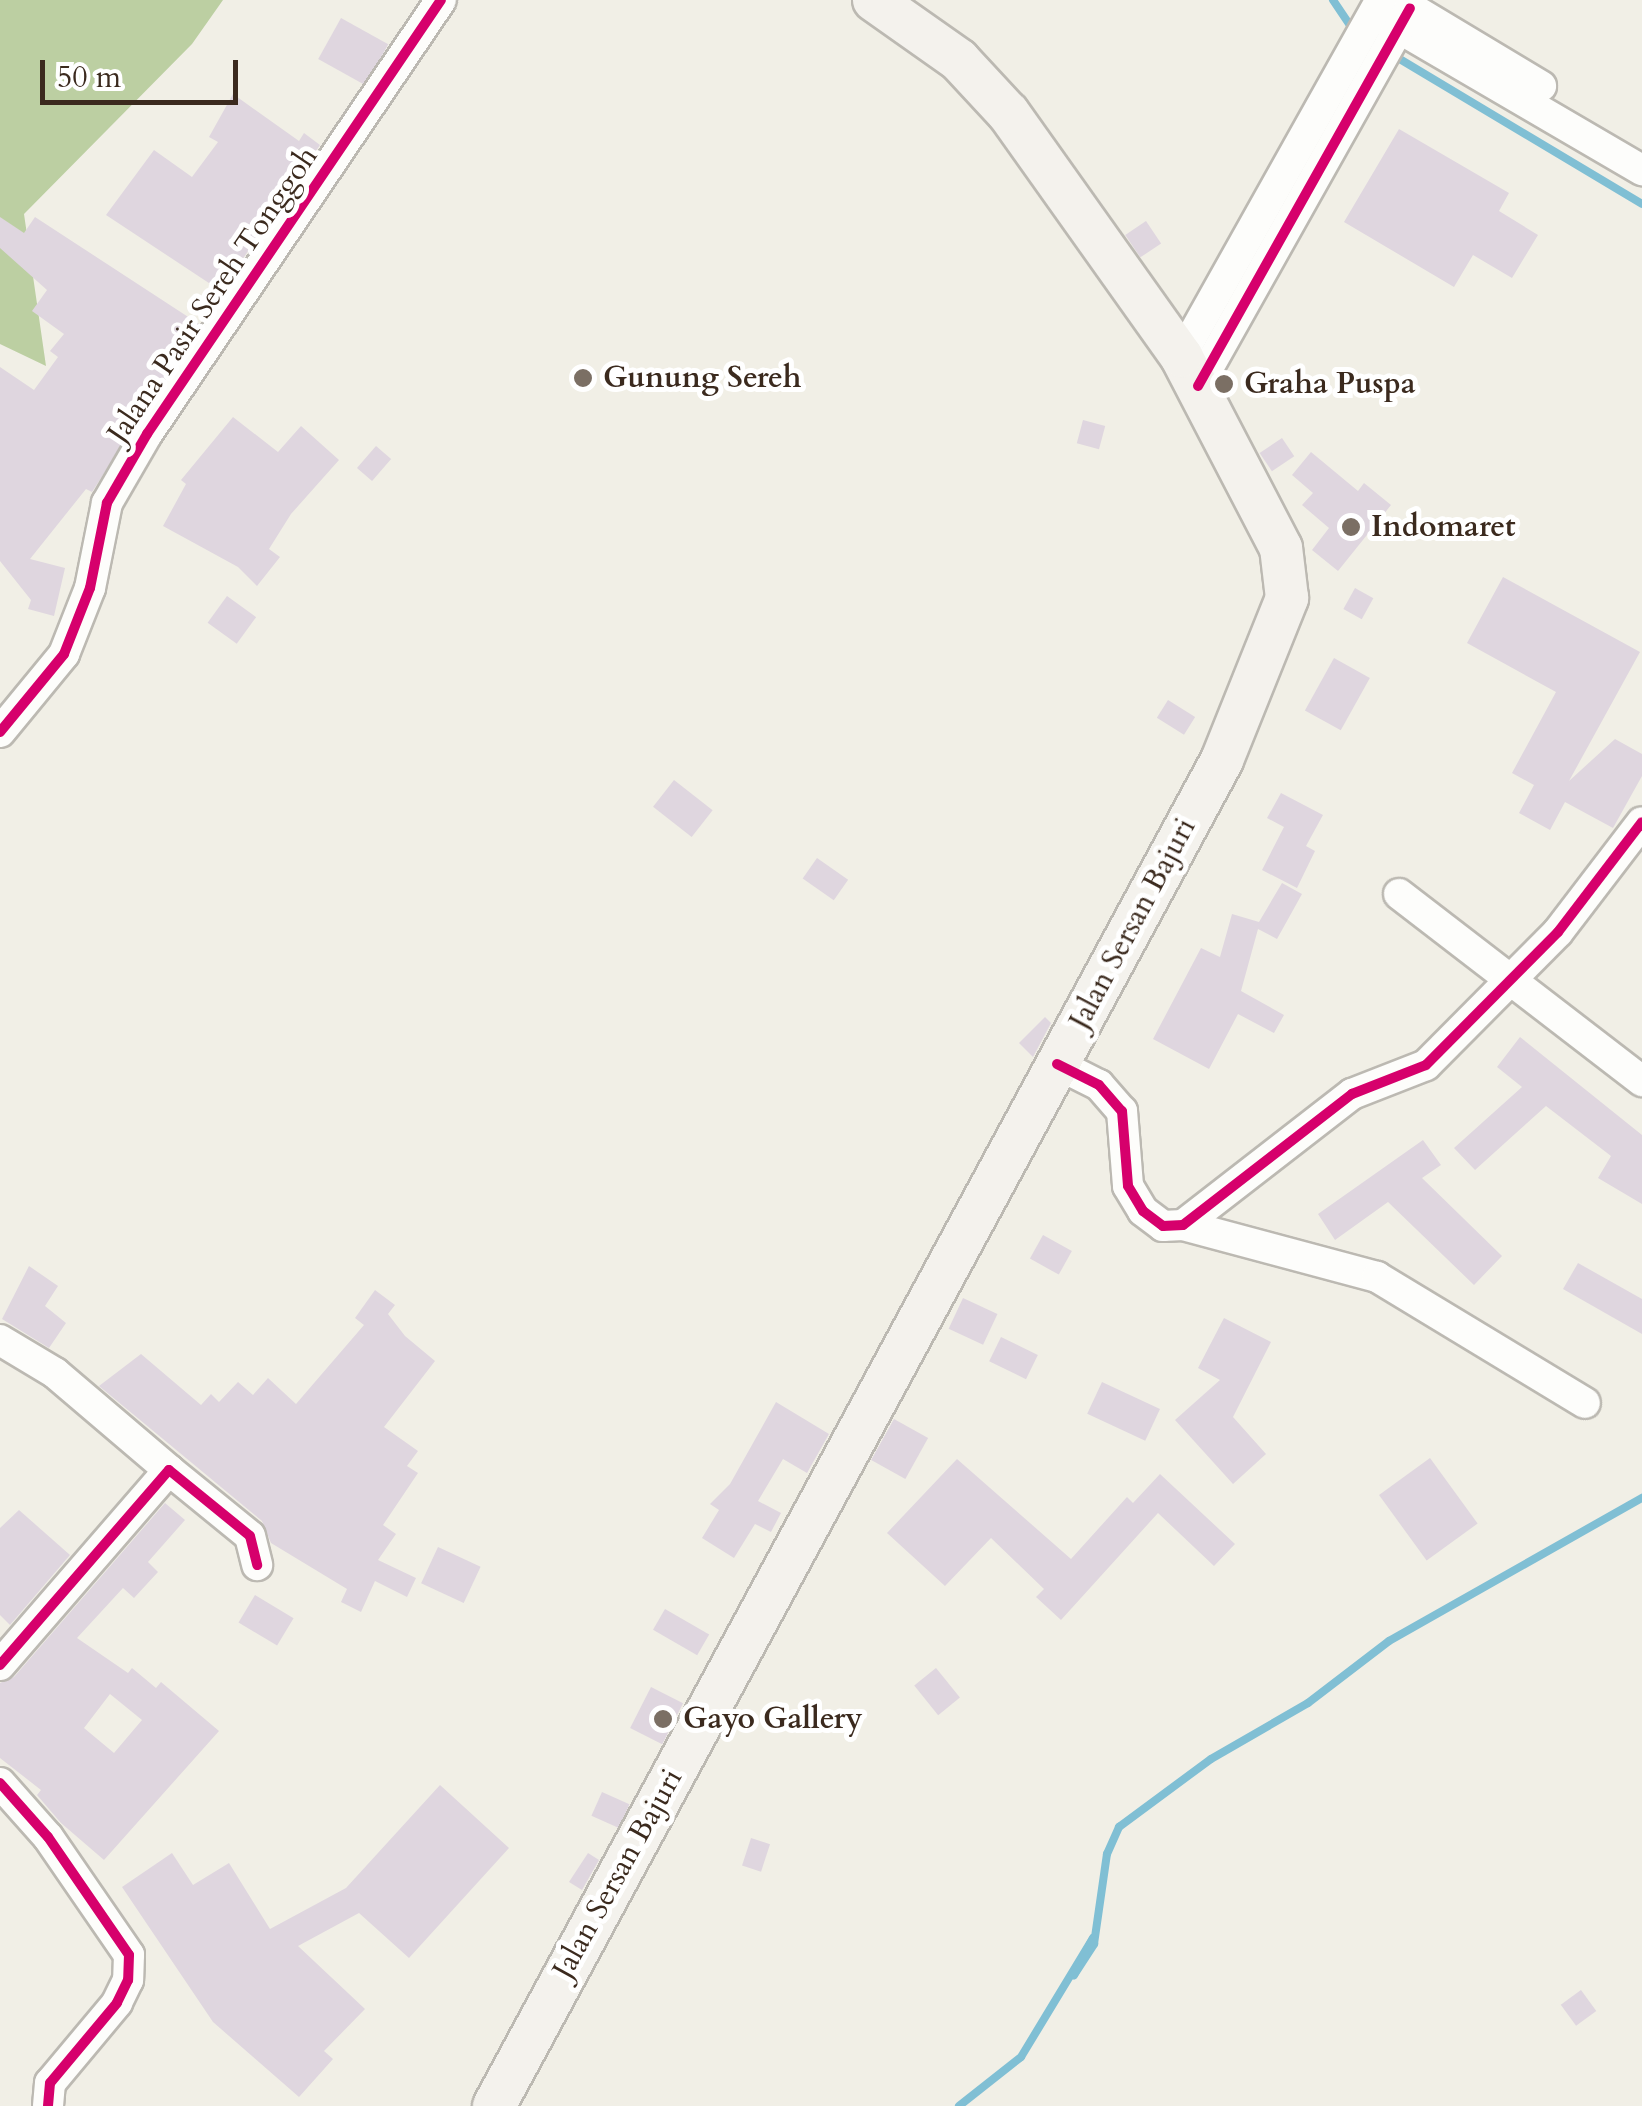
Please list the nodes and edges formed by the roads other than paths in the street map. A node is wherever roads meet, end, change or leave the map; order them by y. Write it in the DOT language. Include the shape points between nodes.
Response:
graph roads {
  1 [pos="441,0"];
  2 [pos="874,0"];
  3 [pos="1393,10"];
  4 [pos="1642,146"];
  5 [pos="1642,170"];
  6 [pos="1190,371"];
  7 [pos="0,732"];
  8 [pos="1642,822"];
  9 [pos="1400,894"];
  10 [pos="1510,975"];
  11 [pos="1057,1064"];
  12 [pos="1642,1081"];
  13 [pos="1183,1225"];
  14 [pos="0,1340"];
  15 [pos="1585,1403"];
  16 [pos="169,1470"];
  17 [pos="257,1565"];
  18 [pos="0,1665"];
  19 [pos="0,1783"];
  20 [pos="48,2106"];
  21 [pos="494,2106"];
  1 -- 7 [label="street, Jalana Pasir Sereh Tonggoh" via="147,434 107,503 90,588 64,654"];
  2 -- 6 [label="main road, Jalan Sersan Bajuri" via="959,60 1008,113"];
  3 -- 4 [label="street"];
  3 -- 5 [label="street"];
  3 -- 6 [label="street"];
  6 -- 11 [label="main road, Jalan Sersan Bajuri" via="1281,548 1287,598 1222,760"];
  8 -- 10 [label="street" via="1558,932"];
  9 -- 10 [label="street"];
  10 -- 12 [label="street"];
  10 -- 13 [label="street" via="1426,1065 1352,1094"];
  11 -- 13 [label="street" via="1098,1085 1122,1111 1128,1186 1142,1210 1162,1226"];
  11 -- 21 [label="main road, Jalan Sersan Bajuri"];
  13 -- 15 [label="street" via="1378,1277"];
  14 -- 16 [label="street" via="54,1373"];
  16 -- 17 [label="street" via="250,1536"];
  16 -- 18 [label="street"];
  19 -- 20 [label="street" via="48,1837 129,1955 128,1980 117,2003 50,2083"];
}
